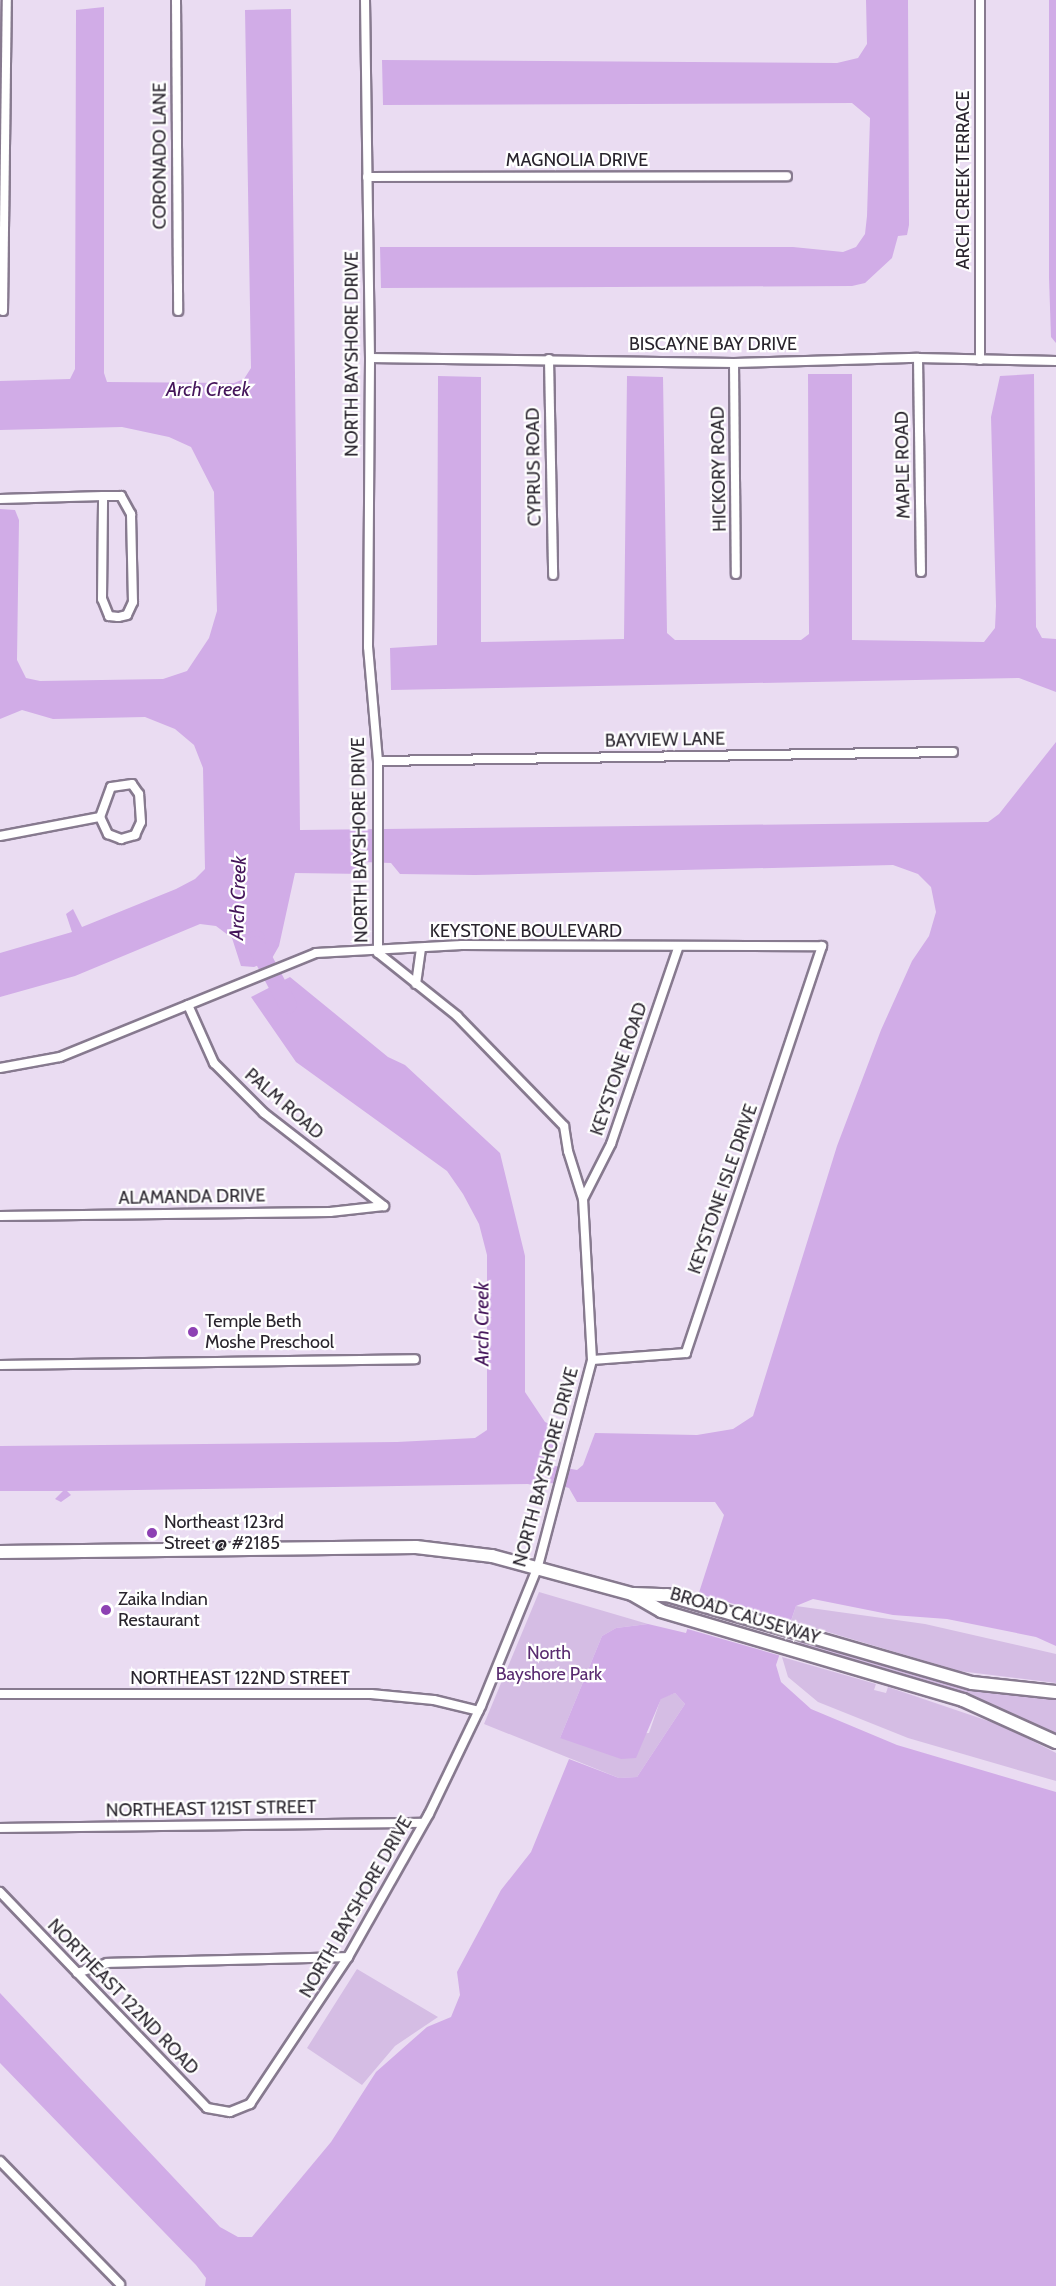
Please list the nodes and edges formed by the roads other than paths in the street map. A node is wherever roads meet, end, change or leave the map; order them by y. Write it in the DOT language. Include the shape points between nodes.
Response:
graph roads {
  1 [pos="7,0"];
  2 [pos="176,0"];
  3 [pos="365,0"];
  4 [pos="980,0"];
  5 [pos="787,176"];
  6 [pos="368,177"];
  7 [pos="3,311"];
  8 [pos="178,311"];
  9 [pos="370,358"];
  10 [pos="918,358"];
  11 [pos="549,359"];
  12 [pos="980,360"];
  13 [pos="1056,361"];
  14 [pos="734,363"];
  15 [pos="103,496"];
  16 [pos="0,499"];
  17 [pos="921,572"];
  18 [pos="736,574"];
  19 [pos="553,576"];
  20 [pos="953,752"];
  21 [pos="378,761"];
  22 [pos="100,817"];
  23 [pos="0,835"];
  24 [pos="0,842"];
  25 [pos="822,946"];
  26 [pos="678,948"];
  27 [pos="421,949"];
  28 [pos="378,953"];
  29 [pos="416,984"];
  30 [pos="188,1005"];
  31 [pos="0,1068"];
  32 [pos="583,1199"];
  33 [pos="384,1206"];
  34 [pos="0,1216"];
  35 [pos="416,1359"];
  36 [pos="592,1360"];
  37 [pos="0,1365"];
  38 [pos="0,1552"];
  39 [pos="537,1566"];
  40 [pos="632,1594"];
  41 [pos="1056,1692"];
  42 [pos="0,1694"];
  43 [pos="479,1711"];
  44 [pos="1056,1742"];
  45 [pos="423,1823"];
  46 [pos="0,1828"];
  47 [pos="0,1892"];
  48 [pos="348,1957"];
  49 [pos="77,1973"];
  50 [pos="230,2112"];
  51 [pos="0,2160"];
  52 [pos="120,2284"];
  1 -- 7 [label="street"];
  2 -- 8 [label="street, CORONADO LANE"];
  3 -- 6 [label="street, NORTH BAYSHORE DRIVE"];
  4 -- 12 [label="street, ARCH CREEK TERRACE"];
  5 -- 6 [label="street, MAGNOLIA DRIVE"];
  6 -- 9 [label="street, NORTH BAYSHORE DRIVE"];
  9 -- 11 [label="street, BISCAYNE BAY DRIVE"];
  9 -- 21 [label="street, NORTH BAYSHORE DRIVE" via="368,647"];
  10 -- 12 [label="street, BISCAYNE BAY DRIVE"];
  10 -- 14 [label="street, BISCAYNE BAY DRIVE"];
  10 -- 17 [label="street, MAPLE ROAD"];
  11 -- 14 [label="street, BISCAYNE BAY DRIVE"];
  11 -- 19 [label="street, CYPRUS ROAD"];
  12 -- 13 [label="street, BISCAYNE BAY DRIVE"];
  14 -- 18 [label="street, HICKORY ROAD"];
  15 -- 15 [label="street" via="121,496 131,514 133,602 127,615 118,617 110,616 102,599"];
  15 -- 16 [label="street"];
  20 -- 21 [label="street, BAYVIEW LANE"];
  21 -- 28 [label="street, NORTH BAYSHORE DRIVE"];
  22 -- 22 [label="street" via="108,834 121,839 135,835 139,794 132,784 111,787"];
  22 -- 23 [label="street"];
  23 -- 24 [label="street"];
  25 -- 26 [label="street, KEYSTONE BOULEVARD"];
  25 -- 36 [label="street, KEYSTONE ISLE DRIVE" via="686,1353"];
  26 -- 27 [label="street, KEYSTONE BOULEVARD" via="462,945"];
  26 -- 32 [label="street, KEYSTONE ROAD" via="611,1144"];
  27 -- 28 [label="street, KEYSTONE BOULEVARD"];
  27 -- 29 [label="street"];
  28 -- 29 [label="street, NORTH BAYSHORE DRIVE"];
  28 -- 30 [label="street, KEYSTONE BOULEVARD" via="316,953"];
  29 -- 32 [label="street, NORTH BAYSHORE DRIVE" via="457,1016 564,1126"];
  30 -- 31 [label="street, KEYSTONE BOULEVARD" via="60,1057"];
  30 -- 33 [label="street, PALM ROAD" via="214,1063 264,1113"];
  32 -- 36 [label="street, NORTH BAYSHORE DRIVE"];
  33 -- 34 [label="street, ALAMANDA DRIVE" via="330,1212"];
  35 -- 37 [label="street"];
  36 -- 39 [label="street, NORTH BAYSHORE DRIVE"];
  38 -- 39 [label="main road" via="429,1548"];
  39 -- 40 [label="main road"];
  39 -- 43 [label="street, NORTH BAYSHORE DRIVE"];
  40 -- 41 [label="main road, BROAD CAUSEWAY" via="667,1595 972,1683"];
  40 -- 44 [label="main road, BROAD CAUSEWAY" via="662,1611 983,1707"];
  42 -- 43 [label="street, NORTHEAST 122ND STREET" via="371,1694 434,1700"];
  43 -- 45 [label="street, NORTH BAYSHORE DRIVE"];
  45 -- 46 [label="street, NORTHEAST 121ST STREET"];
  45 -- 48 [label="street, NORTH BAYSHORE DRIVE"];
  47 -- 49 [label="street, NORTHEAST 122ND ROAD"];
  48 -- 49 [label="street" via="107,1963"];
  48 -- 50 [label="street, NORTH BAYSHORE DRIVE" via="256,2097 244,2108"];
  49 -- 50 [label="street, NORTHEAST 122ND ROAD" via="207,2108"];
  51 -- 52 [label="street"];
}
